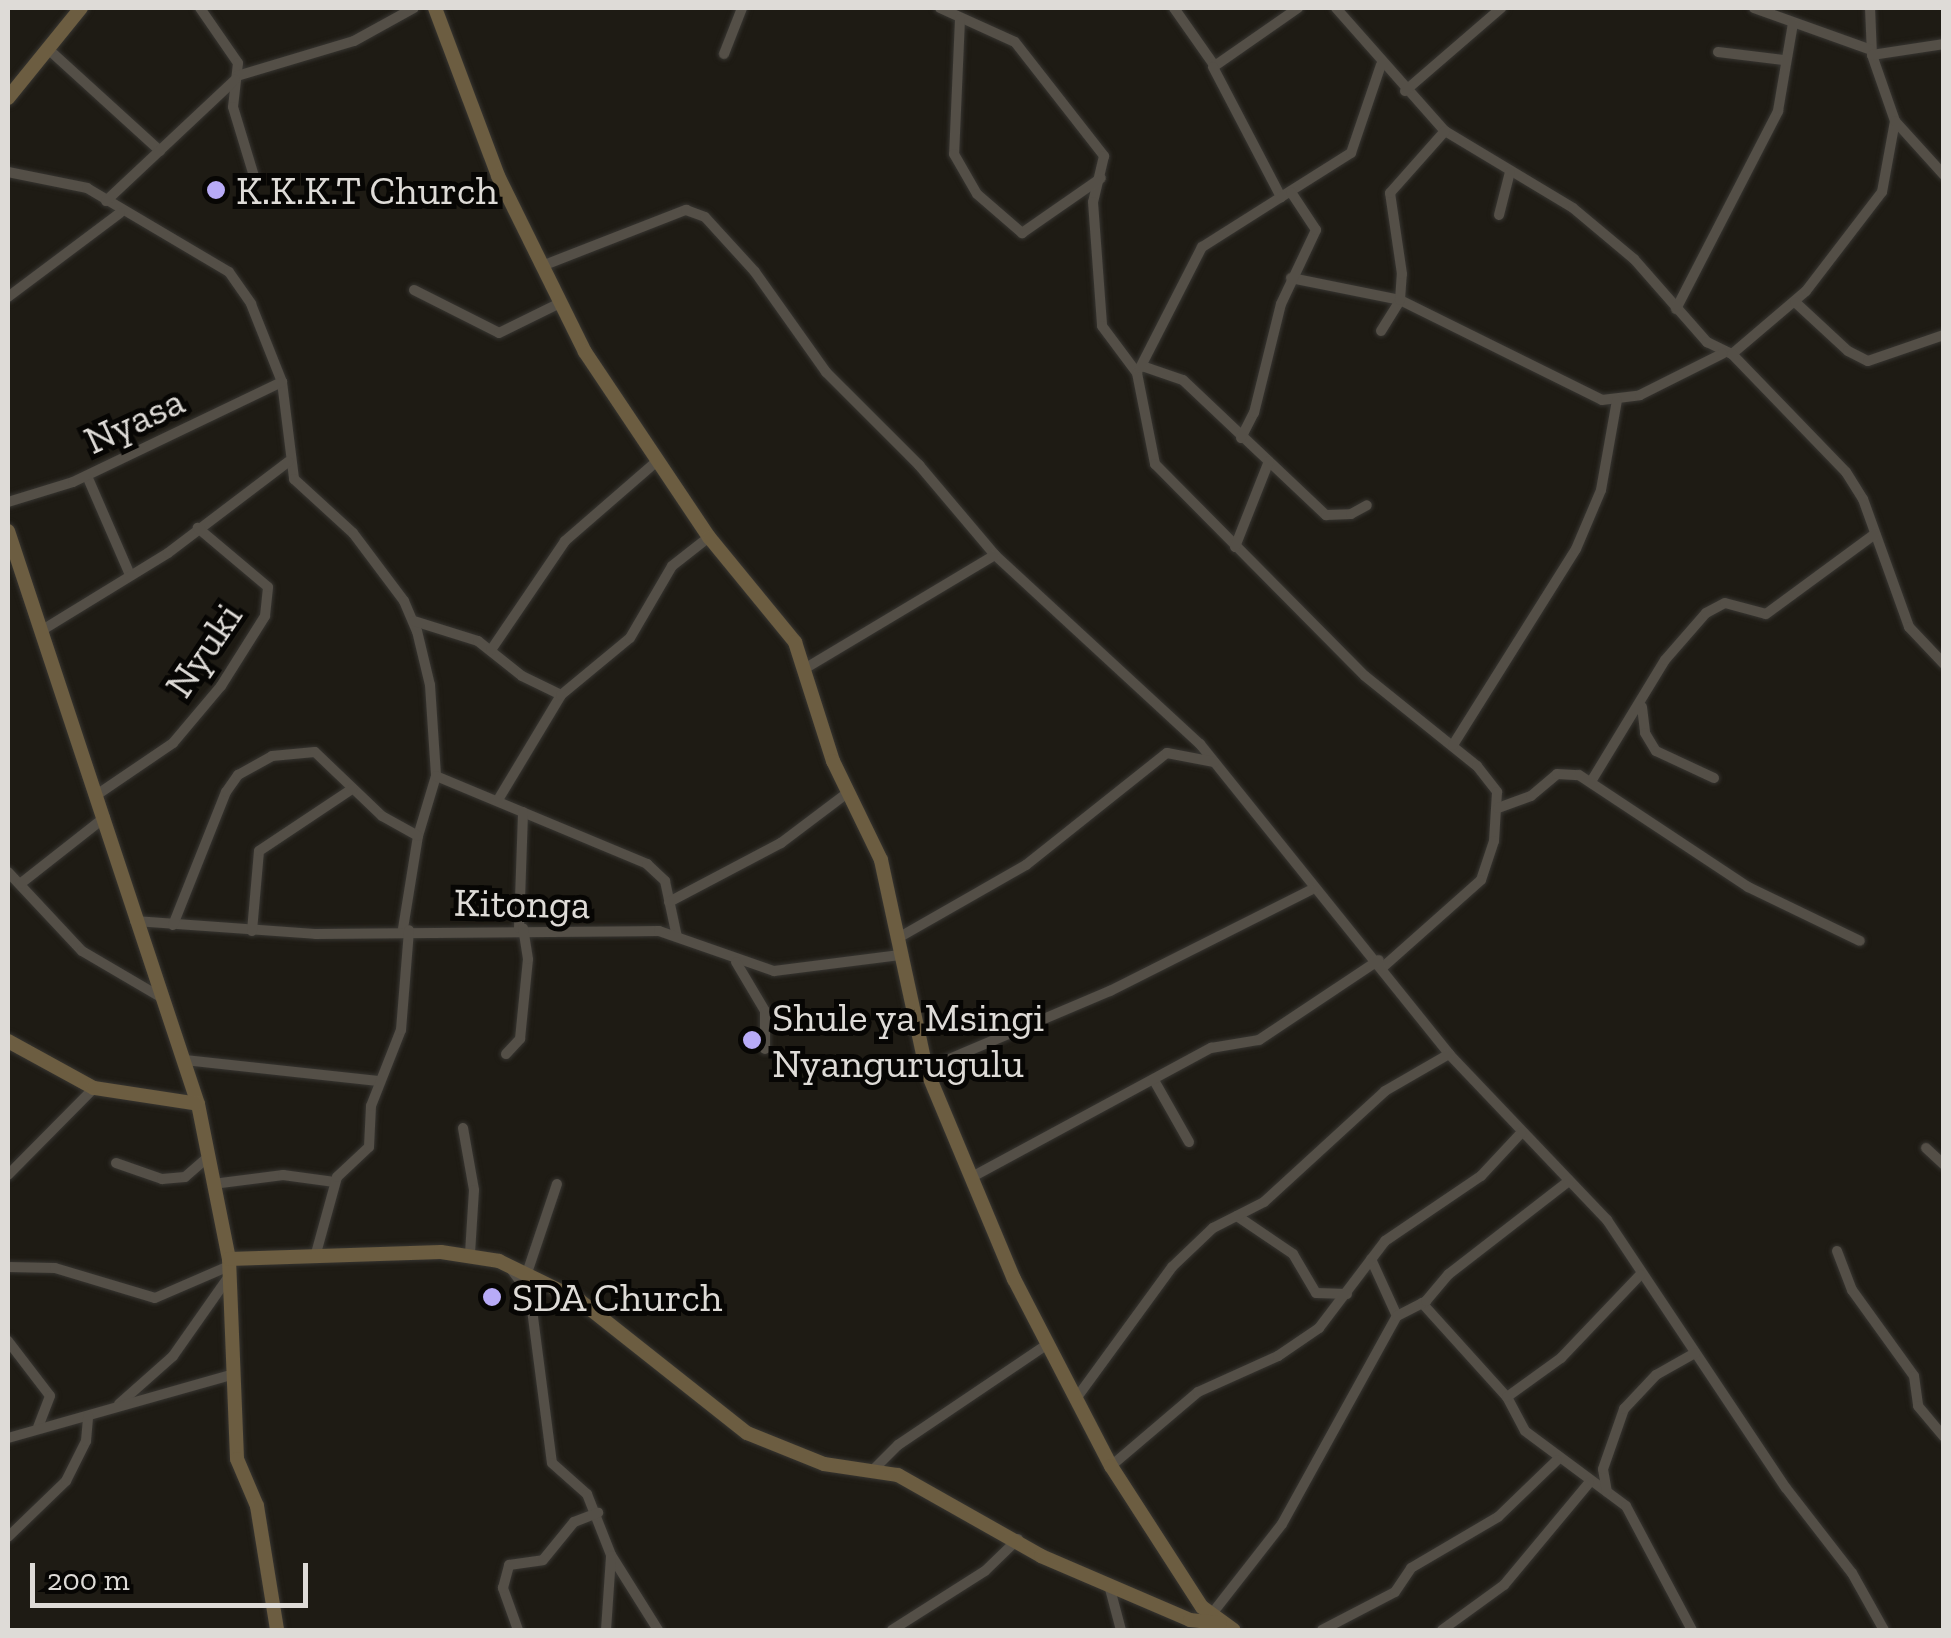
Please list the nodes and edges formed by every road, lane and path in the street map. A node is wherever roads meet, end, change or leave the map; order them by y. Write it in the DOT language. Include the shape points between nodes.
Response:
graph roads {
  1 [pos="81,8"];
  2 [pos="200,8"];
  3 [pos="414,8"];
  4 [pos="434,8"];
  5 [pos="742,8"];
  6 [pos="940,8"];
  7 [pos="1174,8"];
  8 [pos="1298,8"];
  9 [pos="1336,8"];
  10 [pos="1501,8"];
  11 [pos="1754,8"];
  12 [pos="1870,8"];
  13 [pos="960,20"];
  14 [pos="1793,23"];
  15 [pos="1944,44"];
  16 [pos="47,48"];
  17 [pos="1718,52"];
  18 [pos="1871,53"];
  19 [pos="724,54"];
  20 [pos="1784,60"];
  21 [pos="1214,65"];
  22 [pos="1381,65"];
  23 [pos="236,78"];
  24 [pos="1405,91"];
  25 [pos="8,98"];
  26 [pos="1894,121"];
  27 [pos="1445,130"];
  28 [pos="160,151"];
  29 [pos="8,172"];
  30 [pos="1510,172"];
  31 [pos="1944,175"];
  32 [pos="254,176"];
  33 [pos="1102,178"];
  34 [pos="1286,195"];
  35 [pos="106,201"];
  36 [pos="120,212"];
  37 [pos="1499,215"];
  38 [pos="542,266"];
  39 [pos="1291,278"];
  40 [pos="414,290"];
  41 [pos="8,298"];
  42 [pos="1400,300"];
  43 [pos="1796,302"];
  44 [pos="560,303"];
  45 [pos="1676,308"];
  46 [pos="1382,332"];
  47 [pos="1944,335"];
  48 [pos="1727,354"];
  49 [pos="1139,370"];
  50 [pos="282,382"];
  51 [pos="1616,400"];
  52 [pos="1241,438"];
  53 [pos="1269,461"];
  54 [pos="288,462"];
  55 [pos="657,462"];
  56 [pos="87,476"];
  57 [pos="8,502"];
  58 [pos="1366,505"];
  59 [pos="198,528"];
  60 [pos="8,531"];
  61 [pos="1875,534"];
  62 [pos="709,537"];
  63 [pos="1235,547"];
  64 [pos="994,555"];
  65 [pos="130,575"];
  66 [pos="414,621"];
  67 [pos="44,629"];
  68 [pos="491,650"];
  69 [pos="1944,664"];
  70 [pos="806,668"];
  71 [pos="562,695"];
  72 [pos="1642,707"];
  73 [pos="1452,745"];
  74 [pos="1215,762"];
  75 [pos="436,776"];
  76 [pos="1714,778"];
  77 [pos="1592,780"];
  78 [pos="352,789"];
  79 [pos="847,793"];
  80 [pos="98,794"];
  81 [pos="498,800"];
  82 [pos="1498,808"];
  83 [pos="523,812"];
  84 [pos="105,817"];
  85 [pos="418,836"];
  86 [pos="8,872"];
  87 [pos="20,884"];
  88 [pos="1311,890"];
  89 [pos="669,902"];
  90 [pos="134,921"];
  91 [pos="174,926"];
  92 [pos="521,928"];
  93 [pos="406,929"];
  94 [pos="252,932"];
  95 [pos="677,937"];
  96 [pos="898,938"];
  97 [pos="1860,941"];
  98 [pos="900,956"];
  99 [pos="732,958"];
  100 [pos="1381,963"];
  101 [pos="162,998"];
  102 [pos="8,1040"];
  103 [pos="765,1049"];
  104 [pos="506,1054"];
  105 [pos="1449,1054"];
  106 [pos="185,1060"];
  107 [pos="926,1069"];
  108 [pos="378,1081"];
  109 [pos="1155,1082"];
  110 [pos="94,1088"];
  111 [pos="198,1104"];
  112 [pos="463,1128"];
  113 [pos="1521,1132"];
  114 [pos="1189,1142"];
  115 [pos="1926,1148"];
  116 [pos="207,1158"];
  117 [pos="116,1163"];
  118 [pos="1944,1165"];
  119 [pos="8,1175"];
  120 [pos="972,1177"];
  121 [pos="1569,1181"];
  122 [pos="335,1182"];
  123 [pos="214,1184"];
  124 [pos="557,1184"];
  125 [pos="1237,1216"];
  126 [pos="1838,1251"];
  127 [pos="470,1253"];
  128 [pos="314,1258"];
  129 [pos="1371,1259"];
  130 [pos="506,1264"];
  131 [pos="8,1267"];
  132 [pos="230,1267"];
  133 [pos="527,1273"];
  134 [pos="1640,1275"];
  135 [pos="1347,1294"];
  136 [pos="1422,1303"];
  137 [pos="1397,1316"];
  138 [pos="8,1342"];
  139 [pos="1046,1345"];
  140 [pos="1695,1353"];
  141 [pos="231,1375"];
  142 [pos="1507,1398"];
  143 [pos="1075,1400"];
  144 [pos="115,1408"];
  145 [pos="88,1416"];
  146 [pos="37,1428"];
  147 [pos="1944,1437"];
  148 [pos="8,1438"];
  149 [pos="1558,1460"];
  150 [pos="1111,1466"];
  151 [pos="873,1470"];
  152 [pos="1590,1482"];
  153 [pos="1606,1492"];
  154 [pos="598,1513"];
  155 [pos="8,1537"];
  156 [pos="1018,1538"];
  157 [pos="611,1555"];
  158 [pos="1109,1585"];
  159 [pos="1215,1624"];
  160 [pos="1879,1629"];
  161 [pos="278,1630"];
  162 [pos="518,1630"];
  163 [pos="606,1630"];
  164 [pos="658,1630"];
  165 [pos="892,1630"];
  166 [pos="1120,1630"];
  167 [pos="1322,1630"];
  168 [pos="1442,1630"];
  169 [pos="1692,1630"];
  1 -- 16 [label="street"];
  2 -- 23 [label="street" via="229,46"];
  3 -- 23 [label="street" via="354,40"];
  4 -- 38 [label="street" via="498,176"];
  5 -- 19 [label="street"];
  6 -- 13 [label="street"];
  7 -- 21 [label="street"];
  8 -- 21 [label="street"];
  9 -- 22 [label="street"];
  10 -- 24 [label="street"];
  11 -- 14 [label="street"];
  12 -- 18 [label="street"];
  13 -- 33 [label="street" via="1006,36 1036,65 1104,156"];
  13 -- 33 [label="street" via="954,154 976,194 1022,233"];
  14 -- 18 [label="street"];
  14 -- 20 [label="street"];
  15 -- 18 [label="street"];
  16 -- 25 [label="street"];
  16 -- 28 [label="street"];
  17 -- 20 [label="street"];
  18 -- 26 [label="street"];
  20 -- 45 [label="street" via="1778,111"];
  21 -- 34 [label="street"];
  22 -- 24 [label="street"];
  22 -- 34 [label="street" via="1354,148"];
  23 -- 28 [label="street"];
  23 -- 32 [label="street" via="237,128"];
  24 -- 27 [label="street"];
  26 -- 31 [label="street"];
  26 -- 43 [label="street" via="1889,168 1869,216"];
  27 -- 30 [label="street"];
  27 -- 42 [label="street" via="1390,193"];
  28 -- 35 [label="street"];
  29 -- 35 [label="street" via="87,188"];
  30 -- 37 [label="street"];
  30 -- 45 [label="street" via="1573,208 1634,259"];
  33 -- 49 [label="street" via="1093,202 1102,326"];
  34 -- 39 [label="street" via="1316,223"];
  34 -- 49 [label="street" via="1202,247"];
  35 -- 36 [label="street"];
  36 -- 41 [label="street"];
  36 -- 50 [label="street" via="229,272 265,330"];
  38 -- 44 [label="street"];
  38 -- 64 [label="street" via="697,211 755,272 826,372 920,465"];
  39 -- 42 [label="street"];
  39 -- 52 [label="street"];
  40 -- 44 [label="street" via="500,334"];
  42 -- 46 [label="street"];
  42 -- 51 [label="street" via="1567,387"];
  43 -- 47 [label="street" via="1868,361"];
  43 -- 48 [label="street"];
  44 -- 55 [label="street"];
  45 -- 48 [label="street"];
  48 -- 51 [label="street"];
  48 -- 61 [label="street" via="1836,458 1863,499"];
  49 -- 52 [label="street" via="1183,380"];
  49 -- 63 [label="street" via="1151,456"];
  50 -- 54 [label="street"];
  50 -- 56 [label="street, Nyasa"];
  51 -- 73 [label="street" via="1601,490 1576,549"];
  52 -- 53 [label="street"];
  53 -- 58 [label="street" via="1326,515 1351,514"];
  53 -- 63 [label="street"];
  54 -- 59 [label="street"];
  54 -- 66 [label="street" via="300,486 353,533"];
  55 -- 62 [label="street"];
  55 -- 68 [label="street" via="565,541"];
  56 -- 57 [label="street, Nyasa"];
  56 -- 65 [label="street"];
  59 -- 65 [label="street"];
  59 -- 80 [label="street, Nyuki" via="268,588 265,616 221,686 173,743"];
  60 -- 67 [label="street"];
  61 -- 69 [label="street" via="1909,627"];
  61 -- 72 [label="street" via="1766,614 1738,604 1714,606 1665,660"];
  62 -- 70 [label="street" via="780,619"];
  62 -- 71 [label="street" via="672,566 630,638"];
  63 -- 73 [label="street" via="1396,705"];
  64 -- 70 [label="street"];
  64 -- 74 [label="street"];
  65 -- 67 [label="street"];
  66 -- 68 [label="street"];
  66 -- 75 [label="street" via="430,685"];
  67 -- 80 [label="street"];
  68 -- 71 [label="street" via="522,676"];
  70 -- 79 [label="street"];
  71 -- 81 [label="street"];
  72 -- 76 [label="street" via="1645,733 1656,751"];
  72 -- 77 [label="street"];
  73 -- 82 [label="street" via="1493,785"];
  74 -- 88 [label="street"];
  74 -- 96 [label="street" via="1168,753 1014,873"];
  75 -- 81 [label="street"];
  75 -- 85 [label="street"];
  77 -- 82 [label="street" via="1564,772 1532,796"];
  77 -- 97 [label="street" via="1732,878"];
  78 -- 85 [label="street"];
  78 -- 91 [label="street" via="302,748 238,775"];
  78 -- 94 [label="street" via="260,851"];
  79 -- 89 [label="street" via="782,842"];
  79 -- 96 [label="street" via="881,860"];
  80 -- 84 [label="street"];
  81 -- 83 [label="street"];
  82 -- 100 [label="street" via="1481,880"];
  83 -- 89 [label="street" via="647,864 664,881"];
  83 -- 92 [label="street"];
  84 -- 87 [label="street"];
  84 -- 90 [label="street"];
  85 -- 93 [label="street"];
  86 -- 87 [label="street"];
  87 -- 101 [label="street" via="82,951"];
  88 -- 100 [label="street"];
  88 -- 107 [label="street" via="1110,991"];
  89 -- 95 [label="street"];
  90 -- 91 [label="street, Kitonga"];
  90 -- 101 [label="street"];
  91 -- 94 [label="street, Kitonga"];
  92 -- 93 [label="street, Kitonga"];
  92 -- 95 [label="street, Kitonga"];
  92 -- 104 [label="street" via="528,959 520,1039"];
  93 -- 94 [label="street, Kitonga"];
  93 -- 108 [label="street" via="401,1030"];
  95 -- 99 [label="street, Kitonga"];
  96 -- 98 [label="street"];
  98 -- 99 [label="street, Kitonga" via="806,971 756,968"];
  98 -- 107 [label="street"];
  99 -- 103 [label="street" via="761,999"];
  100 -- 105 [label="street"];
  100 -- 109 [label="street" via="1258,1040 1211,1048"];
  101 -- 106 [label="street"];
  102 -- 110 [label="street"];
  105 -- 113 [label="street"];
  105 -- 125 [label="street" via="1385,1091 1278,1191"];
  106 -- 108 [label="street"];
  106 -- 111 [label="street"];
  107 -- 120 [label="street"];
  108 -- 122 [label="street" via="367,1151"];
  109 -- 114 [label="street"];
  109 -- 120 [label="street"];
  110 -- 111 [label="street"];
  110 -- 119 [label="street"];
  111 -- 116 [label="street"];
  112 -- 127 [label="street" via="474,1190"];
  113 -- 121 [label="street"];
  113 -- 129 [label="street" via="1481,1176 1401,1230"];
  115 -- 118 [label="street"];
  116 -- 117 [label="street" via="186,1178 162,1179"];
  116 -- 123 [label="street"];
  120 -- 139 [label="street"];
  121 -- 134 [label="street" via="1607,1220"];
  121 -- 136 [label="street" via="1449,1274"];
  122 -- 123 [label="street" via="284,1175"];
  122 -- 128 [label="street"];
  123 -- 132 [label="street"];
  124 -- 133 [label="street"];
  125 -- 135 [label="street" via="1293,1254 1316,1293"];
  125 -- 143 [label="street" via="1213,1228 1172,1267"];
  126 -- 147 [label="street" via="1852,1290 1916,1379 1918,1406"];
  127 -- 128 [label="street"];
  127 -- 130 [label="street"];
  128 -- 132 [label="street"];
  129 -- 135 [label="street"];
  129 -- 137 [label="street"];
  130 -- 133 [label="street"];
  130 -- 154 [label="street" via="530,1294 549,1456"];
  131 -- 132 [label="street" via="55,1268 107,1289 155,1298"];
  132 -- 141 [label="street"];
  132 -- 144 [label="street" via="173,1356"];
  133 -- 151 [label="street" via="579,1300 747,1432 824,1464"];
  134 -- 140 [label="street"];
  134 -- 142 [label="street" via="1561,1358"];
  135 -- 150 [label="street" via="1319,1328 1278,1356 1198,1392"];
  136 -- 137 [label="street"];
  136 -- 142 [label="street"];
  137 -- 159 [label="street" via="1282,1524"];
  138 -- 146 [label="street" via="50,1396"];
  139 -- 143 [label="street"];
  139 -- 151 [label="street" via="898,1445"];
  140 -- 153 [label="street" via="1661,1372 1628,1403 1602,1469"];
  140 -- 160 [label="street" via="1852,1573"];
  141 -- 144 [label="street"];
  141 -- 161 [label="street" via="238,1458 257,1506"];
  142 -- 149 [label="street" via="1521,1426"];
  143 -- 150 [label="street"];
  144 -- 145 [label="street"];
  145 -- 146 [label="street"];
  145 -- 155 [label="street" via="86,1441 66,1481"];
  146 -- 148 [label="street"];
  149 -- 152 [label="street"];
  149 -- 167 [label="street" via="1498,1517 1411,1568 1395,1592"];
  150 -- 159 [label="street"];
  151 -- 156 [label="street" via="898,1476"];
  152 -- 153 [label="street"];
  152 -- 168 [label="street" via="1504,1585"];
  153 -- 169 [label="street" via="1626,1506"];
  154 -- 157 [label="street"];
  154 -- 162 [label="street" via="574,1522 543,1560 509,1565 503,1588"];
  156 -- 158 [label="street" via="1041,1556"];
  156 -- 165 [label="street" via="985,1571"];
  157 -- 163 [label="street"];
  157 -- 164 [label="street"];
  158 -- 159 [label="street"];
  158 -- 166 [label="street"];
}
